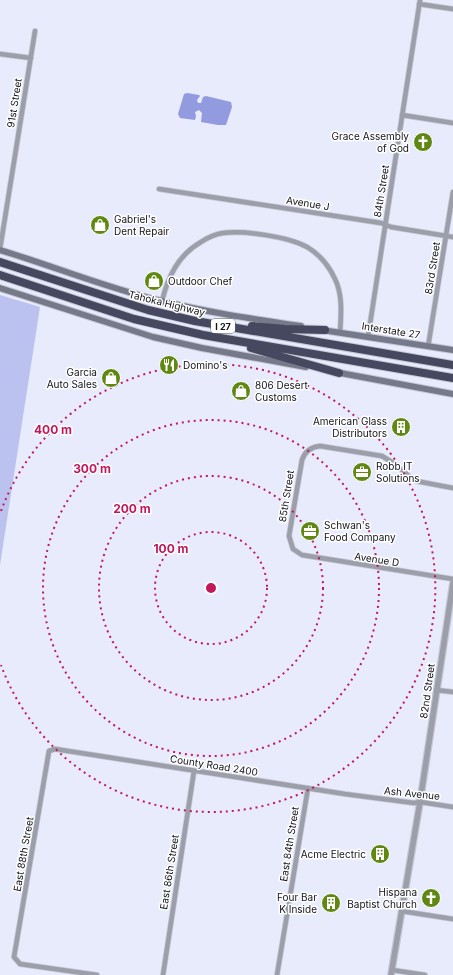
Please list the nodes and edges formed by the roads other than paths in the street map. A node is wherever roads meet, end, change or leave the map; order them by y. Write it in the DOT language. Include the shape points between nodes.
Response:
graph roads {
  1 [pos="420,2"];
  2 [pos="453,9"];
  3 [pos="35,30"];
  4 [pos="0,54"];
  5 [pos="31,58"];
  6 [pos="402,115"];
  7 [pos="453,123"];
  8 [pos="159,189"];
  9 [pos="453,192"];
  10 [pos="385,225"];
  11 [pos="446,236"];
  12 [pos="453,237"];
  13 [pos="0,249"];
  14 [pos="0,262"];
  15 [pos="0,275"];
  16 [pos="0,288"];
  17 [pos="162,301"];
  18 [pos="210,324"];
  19 [pos="325,330"];
  20 [pos="340,333"];
  21 [pos="210,336"];
  22 [pos="368,337"];
  23 [pos="428,347"];
  24 [pos="453,350"];
  25 [pos="453,365"];
  26 [pos="339,373"];
  27 [pos="453,378"];
  28 [pos="453,394"];
  29 [pos="453,488"];
  30 [pos="298,554"];
  31 [pos="453,579"];
  32 [pos="453,583"];
  33 [pos="436,690"];
  34 [pos="453,692"];
  35 [pos="55,749"];
  36 [pos="194,771"];
  37 [pos="308,788"];
  38 [pos="370,797"];
  39 [pos="420,802"];
  40 [pos="453,807"];
  41 [pos="401,911"];
  42 [pos="453,919"];
  43 [pos="392,973"];
  44 [pos="97,975"];
  45 [pos="163,975"];
  46 [pos="277,975"];
  47 [pos="425,975"];
  1 -- 2 [label="street"];
  1 -- 6 [label="street, 84th Street"];
  3 -- 5 [label="street, 91st Street"];
  4 -- 5 [label="street"];
  5 -- 13 [label="street, 91st Street"];
  6 -- 7 [label="street"];
  6 -- 10 [label="street, 84th Street"];
  8 -- 10 [label="street, Avenue J"];
  9 -- 11 [label="street, 83rd Street"];
  10 -- 11 [label="street, Avenue J"];
  10 -- 22 [label="street, 84th Street"];
  11 -- 12 [label="street, Avenue J"];
  11 -- 23 [label="street, 83rd Street"];
  13 -- 17 [label="main road, Tahoka Highway"];
  14 -- 18 [label="highway, Tahoka Highway / I 27" via="148,310"];
  15 -- 21 [label="highway, I 27" via="134,319"];
  16 -- 26 [label="main road" via="171,342"];
  17 -- 19 [label="main road, Tahoka Highway" via="237,317"];
  17 -- 20 [label="street" via="173,269 184,255 204,240 218,234 236,233 287,240 308,248 331,272 340,292"];
  18 -- 19 [label="highway"];
  18 -- 25 [label="highway, Tahoka Highway / I 27"];
  19 -- 20 [label="main road, Interstate 27"];
  20 -- 22 [label="main road, Interstate 27"];
  21 -- 26 [label="highway"];
  21 -- 27 [label="highway, I 27"];
  22 -- 23 [label="main road, Interstate 27"];
  23 -- 24 [label="main road, Interstate 27"];
  26 -- 28 [label="main road"];
  29 -- 30 [label="street, 85th Street" via="416,481 382,456 317,446 303,456 296,490 290,536 291,545"];
  30 -- 31 [label="street, Avenue D"];
  32 -- 33 [label="street, 82nd Street"];
  33 -- 34 [label="street"];
  33 -- 39 [label="street, 82nd Street"];
  35 -- 36 [label="street, County Road 2400"];
  35 -- 44 [label="street, East 88th Street" via="49,751 14,957 20,964"];
  36 -- 37 [label="street, County Road 2400"];
  36 -- 45 [label="street, East 86th Street"];
  37 -- 38 [label="street, County Road 2400"];
  37 -- 46 [label="street, East 84th Street"];
  38 -- 39 [label="street, Ash Avenue"];
  39 -- 40 [label="street, Ash Avenue"];
  39 -- 41 [label="street, 82nd Street"];
  41 -- 42 [label="street"];
  41 -- 43 [label="street, 82nd Street"];
  43 -- 47 [label="street"];
}
